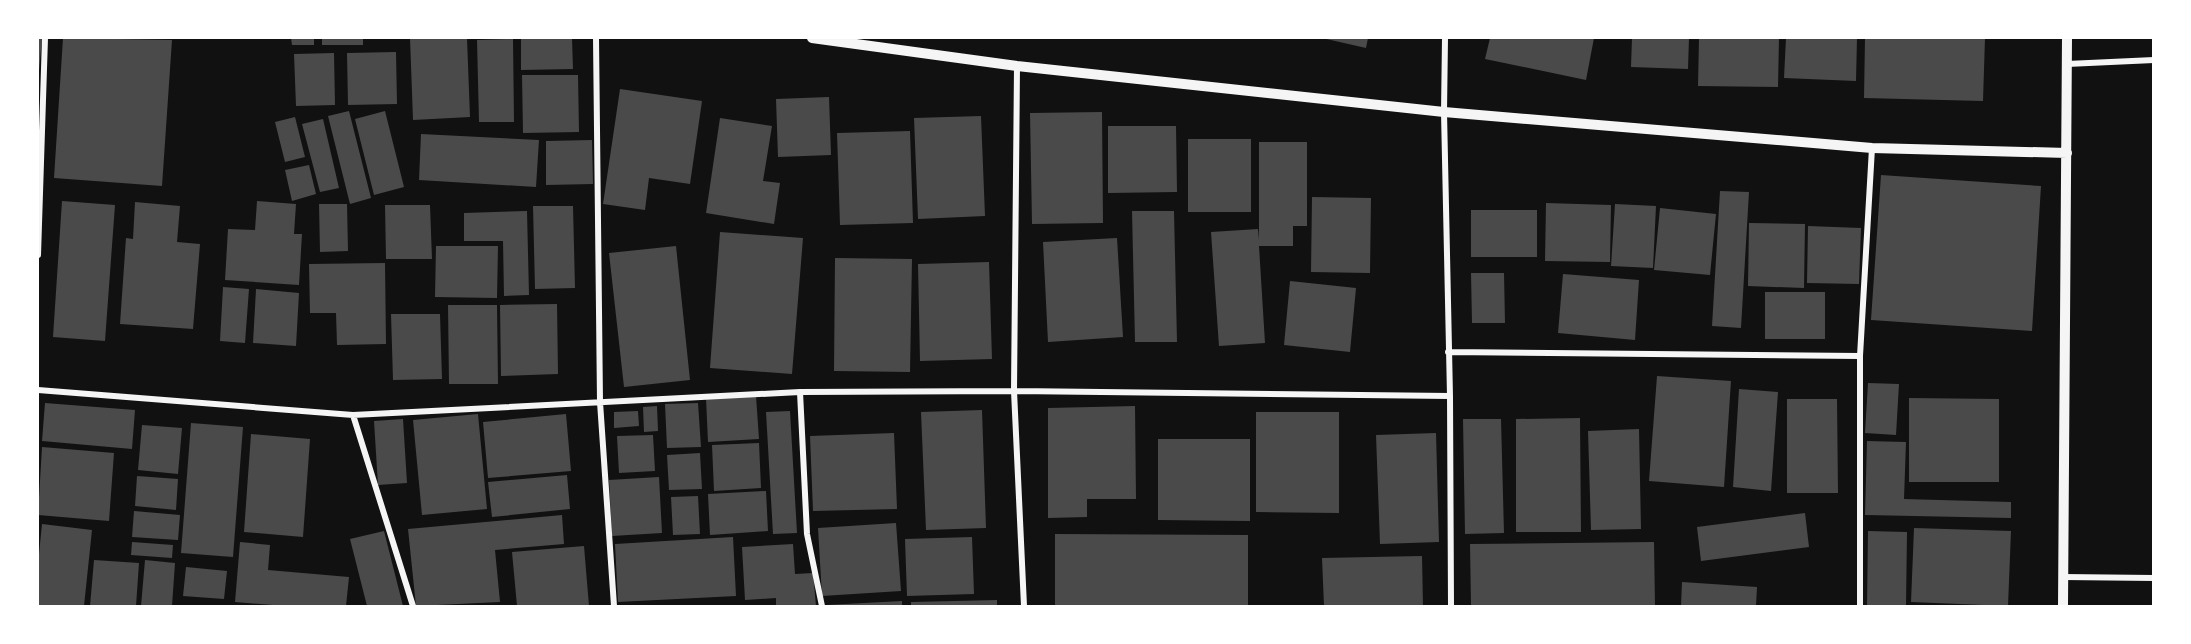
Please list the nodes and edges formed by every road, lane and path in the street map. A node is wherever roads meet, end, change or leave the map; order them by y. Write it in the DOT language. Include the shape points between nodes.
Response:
graph roads {
  1 [pos="45,38"];
  2 [pos="596,38"];
  3 [pos="812,38"];
  4 [pos="1445,38"];
  5 [pos="2067,38"];
  6 [pos="2154,60"];
  7 [pos="2067,64"];
  8 [pos="1017,66"];
  9 [pos="1443,112"];
  10 [pos="1872,148"];
  11 [pos="2067,153"];
  12 [pos="38,255"];
  13 [pos="1448,352"];
  14 [pos="1860,356"];
  15 [pos="38,390"];
  16 [pos="1014,391"];
  17 [pos="800,392"];
  18 [pos="1450,396"];
  19 [pos="600,402"];
  20 [pos="354,415"];
  21 [pos="2063,577"];
  22 [pos="2154,578"];
  23 [pos="413,606"];
  24 [pos="614,606"];
  25 [pos="822,606"];
  26 [pos="1024,606"];
  27 [pos="1451,606"];
  28 [pos="1860,606"];
  29 [pos="2063,606"];
  1 -- 12 [label="street"];
  2 -- 19 [label="street"];
  3 -- 8 [label="street"];
  4 -- 9 [label="street"];
  5 -- 7 [label="street"];
  6 -- 7 [label="street"];
  7 -- 11 [label="street"];
  8 -- 9 [label="street"];
  8 -- 16 [label="street"];
  9 -- 10 [label="street"];
  9 -- 13 [label="street"];
  10 -- 11 [label="street"];
  10 -- 14 [label="street"];
  11 -- 21 [label="street"];
  13 -- 14 [label="street"];
  13 -- 18 [label="street"];
  14 -- 28 [label="street"];
  15 -- 20 [label="street"];
  16 -- 17 [label="street"];
  16 -- 18 [label="street"];
  16 -- 26 [label="street"];
  17 -- 19 [label="street"];
  17 -- 25 [label="street" via="807,534"];
  18 -- 27 [label="street"];
  19 -- 20 [label="street"];
  19 -- 24 [label="street"];
  20 -- 23 [label="street"];
  21 -- 22 [label="street"];
  21 -- 29 [label="street"];
}
